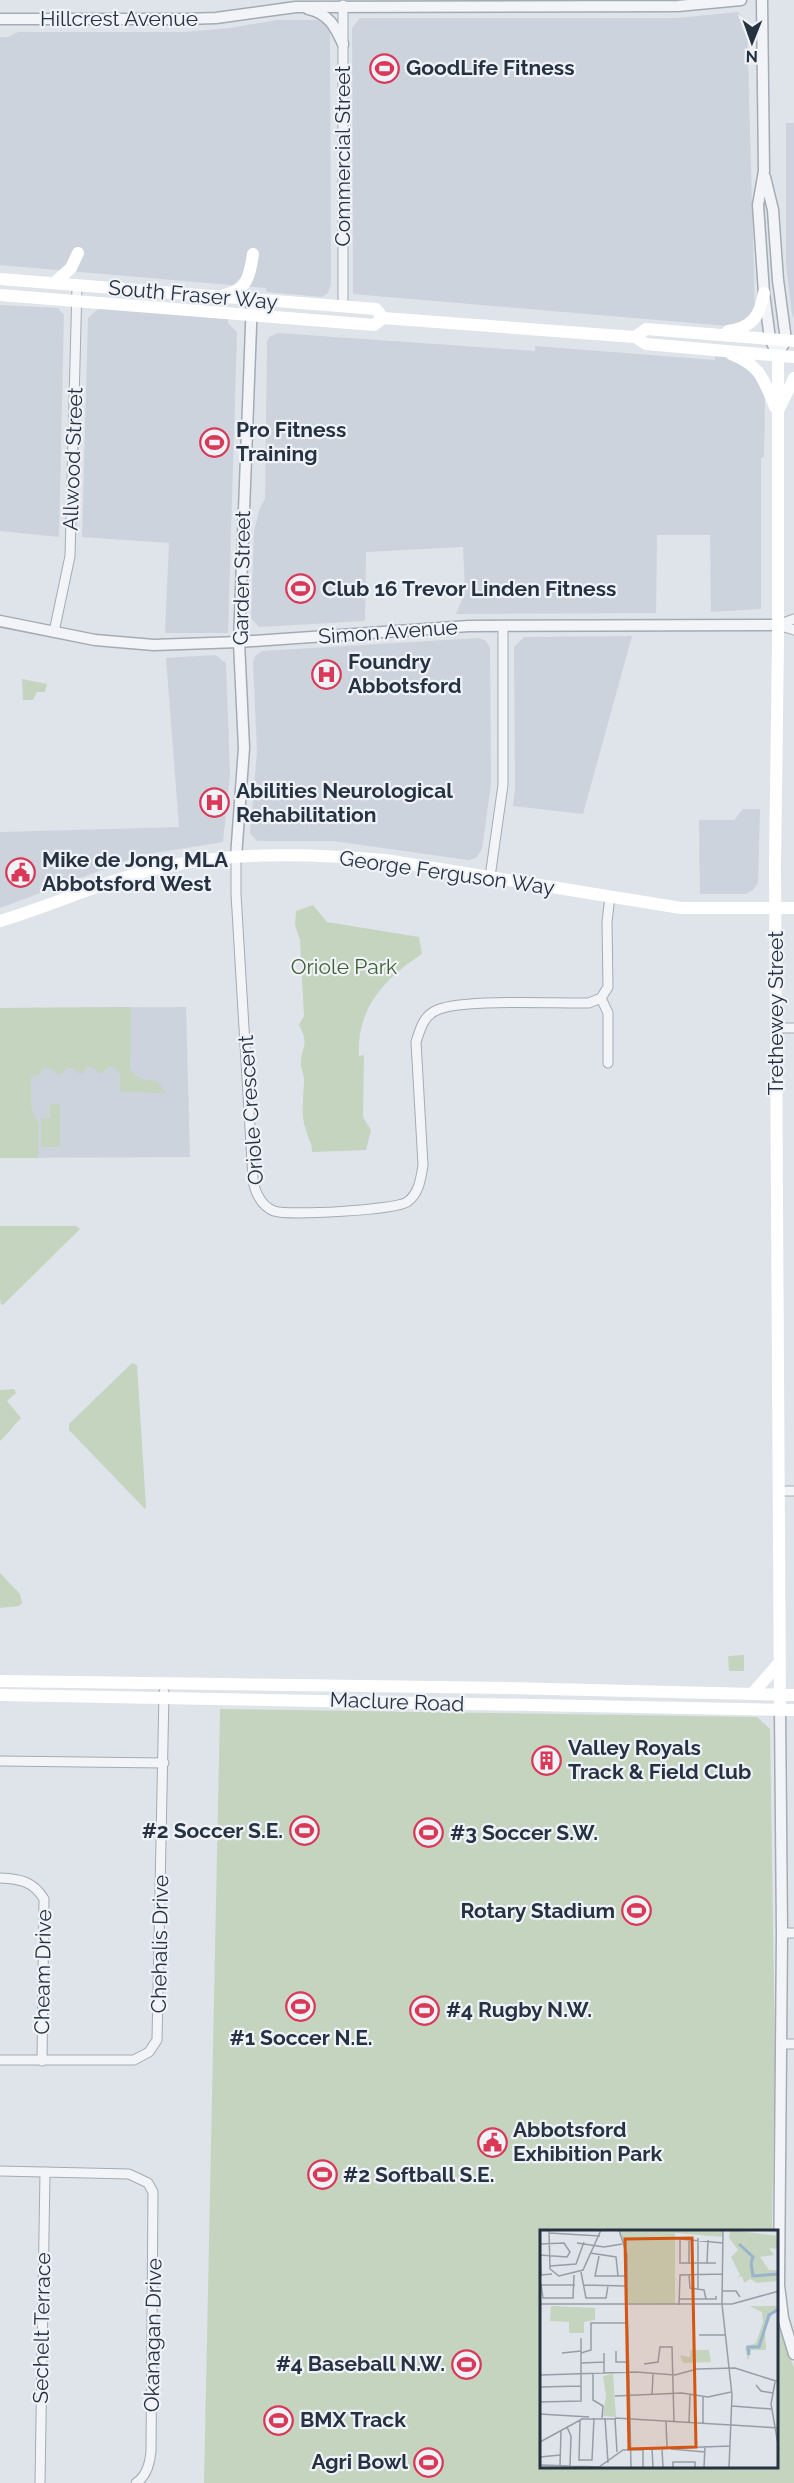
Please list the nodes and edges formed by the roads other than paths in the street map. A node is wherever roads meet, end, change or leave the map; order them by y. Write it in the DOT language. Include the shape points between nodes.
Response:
graph roads {
  1 [pos="741,0"];
  2 [pos="762,0"];
  3 [pos="395,3"];
  4 [pos="514,3"];
  5 [pos="626,3"];
  6 [pos="342,5"];
  7 [pos="296,7"];
  8 [pos="0,19"];
  9 [pos="343,44"];
  10 [pos="764,171"];
  11 [pos="253,254"];
  12 [pos="0,279"];
  13 [pos="54,284"];
  14 [pos="77,286"];
  15 [pos="764,293"];
  16 [pos="0,295"];
  17 [pos="215,296"];
  18 [pos="252,300"];
  19 [pos="78,301"];
  20 [pos="343,306"];
  21 [pos="251,315"];
  22 [pos="383,318"];
  23 [pos="716,334"];
  24 [pos="635,337"];
  25 [pos="770,339"];
  26 [pos="790,340"];
  27 [pos="718,350"];
  28 [pos="778,355"];
  29 [pos="794,357"];
  30 [pos="794,378"];
  31 [pos="778,412"];
  32 [pos="794,619"];
  33 [pos="0,621"];
  34 [pos="778,625"];
  35 [pos="503,626"];
  36 [pos="794,630"];
  37 [pos="54,632"];
  38 [pos="239,642"];
  39 [pos="236,857"];
  40 [pos="490,877"];
  41 [pos="610,896"];
  42 [pos="775,908"];
  43 [pos="794,908"];
  44 [pos="0,921"];
  45 [pos="602,999"];
  46 [pos="776,1028"];
  47 [pos="794,1028"];
  48 [pos="608,1063"];
  49 [pos="780,1491"];
  50 [pos="794,1491"];
  51 [pos="780,1662"];
  52 [pos="0,1681"];
  53 [pos="165,1683"];
  54 [pos="752,1694"];
  55 [pos="0,1695"];
  56 [pos="780,1695"];
  57 [pos="794,1695"];
  58 [pos="164,1697"];
  59 [pos="780,1709"];
  60 [pos="794,1710"];
  61 [pos="0,1761"];
  62 [pos="164,1763"];
  63 [pos="0,1878"];
  64 [pos="782,1933"];
  65 [pos="794,1933"];
  66 [pos="781,2044"];
  67 [pos="794,2044"];
  68 [pos="0,2060"];
  69 [pos="42,2061"];
  70 [pos="0,2171"];
  71 [pos="45,2172"];
  72 [pos="794,2354"];
  73 [pos="40,2483"];
  74 [pos="136,2483"];
  1 -- 5 [label="street, Hillcrest Avenue" via="678,6"];
  2 -- 10 [label="street, Trethewey Street"];
  3 -- 4 [label="street, Hillcrest Avenue"];
  3 -- 6 [label="street, Hillcrest Avenue"];
  4 -- 5 [label="street, Hillcrest Avenue"];
  6 -- 7 [label="street, Hillcrest Avenue"];
  6 -- 9 [label="street, Commercial Street"];
  7 -- 8 [label="street, Hillcrest Avenue" via="185,20"];
  7 -- 9 [label="street" via="328,17"];
  9 -- 20 [label="street, Commercial Street"];
  10 -- 15 [label="street, Trethewey Street" via="758,205"];
  10 -- 26 [label="street, Trethewey Street"];
  11 -- 17 [label="main road" via="249,279 244,285"];
  12 -- 13 [label="main road, South Fraser Way"];
  13 -- 14 [label="main road, South Fraser Way"];
  13 -- 14 [label="main road" via="71,268 78,253"];
  14 -- 17 [label="main road, South Fraser Way"];
  14 -- 19 [label="street, Allwood Street"];
  15 -- 23 [label="main road" via="761,310 752,322"];
  15 -- 25 [label="street, Trethewey Street"];
  16 -- 19 [label="main road, South Fraser Way"];
  17 -- 18 [label="main road, South Fraser Way"];
  18 -- 20 [label="main road, South Fraser Way"];
  18 -- 21 [label="street, Garden Street"];
  19 -- 21 [label="main road, South Fraser Way"];
  19 -- 37 [label="street, Allwood Street" via="70,556"];
  20 -- 22 [label="main road, South Fraser Way" via="376,309"];
  21 -- 22 [label="main road, South Fraser Way" via="374,325"];
  21 -- 38 [label="street, Garden Street"];
  22 -- 24 [label="main road, South Fraser Way"];
  23 -- 24 [label="main road, South Fraser Way" via="646,328"];
  23 -- 25 [label="main road, South Fraser Way"];
  24 -- 27 [label="main road, South Fraser Way" via="646,344"];
  25 -- 26 [label="main road, South Fraser Way"];
  25 -- 28 [label="street, Trethewey Street"];
  26 -- 28 [label="street, Trethewey Street"];
  27 -- 28 [label="main road, South Fraser Way"];
  27 -- 31 [label="main road" via="758,369"];
  28 -- 29 [label="main road, South Fraser Way"];
  28 -- 31 [label="main road, Trethewey Street"];
  30 -- 31 [label="main road"];
  31 -- 34 [label="main road, Trethewey Street"];
  32 -- 34 [label="street"];
  33 -- 37 [label="street, Simon Avenue"];
  34 -- 35 [label="street, Simon Avenue"];
  34 -- 36 [label="street"];
  34 -- 42 [label="main road, Trethewey Street"];
  35 -- 38 [label="street, Simon Avenue"];
  35 -- 40 [label="street" via="503,785"];
  37 -- 38 [label="street, Simon Avenue" via="128,644"];
  38 -- 39 [label="street, Garden Street" via="244,748"];
  39 -- 40 [label="main road, George Ferguson Way" via="351,857"];
  39 -- 44 [label="main road, George Ferguson Way" via="182,863 142,873"];
  39 -- 45 [label="street, Oriole Crescent" via="254,1188 273,1210 292,1213 407,1202 421,1184 423,1165 417,1042 422,1024 436,1010 458,1004 589,1004"];
  40 -- 41 [label="main road, George Ferguson Way"];
  41 -- 42 [label="main road, George Ferguson Way" via="693,909"];
  41 -- 45 [label="street" via="608,987"];
  42 -- 43 [label="main road, George Ferguson Way"];
  42 -- 46 [label="main road, Trethewey Street"];
  45 -- 48 [label="street" via="608,1013"];
  46 -- 47 [label="street"];
  46 -- 49 [label="main road, Trethewey Street"];
  49 -- 50 [label="street"];
  49 -- 51 [label="main road, Trethewey Street"];
  51 -- 54 [label="main road"];
  51 -- 56 [label="main road, Trethewey Street"];
  52 -- 53 [label="main road, Maclure Road"];
  53 -- 54 [label="main road, Maclure Road"];
  53 -- 58 [label="street, Chehalis Drive"];
  54 -- 56 [label="main road, Maclure Road"];
  55 -- 58 [label="main road, Maclure Road"];
  56 -- 57 [label="main road, Maclure Road"];
  56 -- 59 [label="main road, Trethewey Street"];
  58 -- 59 [label="main road, Maclure Road"];
  58 -- 62 [label="street, Chehalis Drive"];
  59 -- 60 [label="main road, Maclure Road"];
  59 -- 64 [label="street, Trethewey Street"];
  61 -- 62 [label="street"];
  62 -- 69 [label="street, Chehalis Drive" via="158,2040 149,2052 134,2060"];
  63 -- 69 [label="street, Cheam Drive" via="29,1882 44,1899"];
  64 -- 65 [label="street"];
  64 -- 66 [label="street, Trethewey Street"];
  66 -- 67 [label="street"];
  66 -- 72 [label="street, Trethewey Street" via="779,2285 783,2318"];
  68 -- 69 [label="street, Chehalis Drive"];
  70 -- 71 [label="street"];
  71 -- 73 [label="street, Sechelt Terrace"];
  71 -- 74 [label="street, Okanagan Drive" via="129,2174 148,2183 153,2192 151,2451 147,2469"];
}
